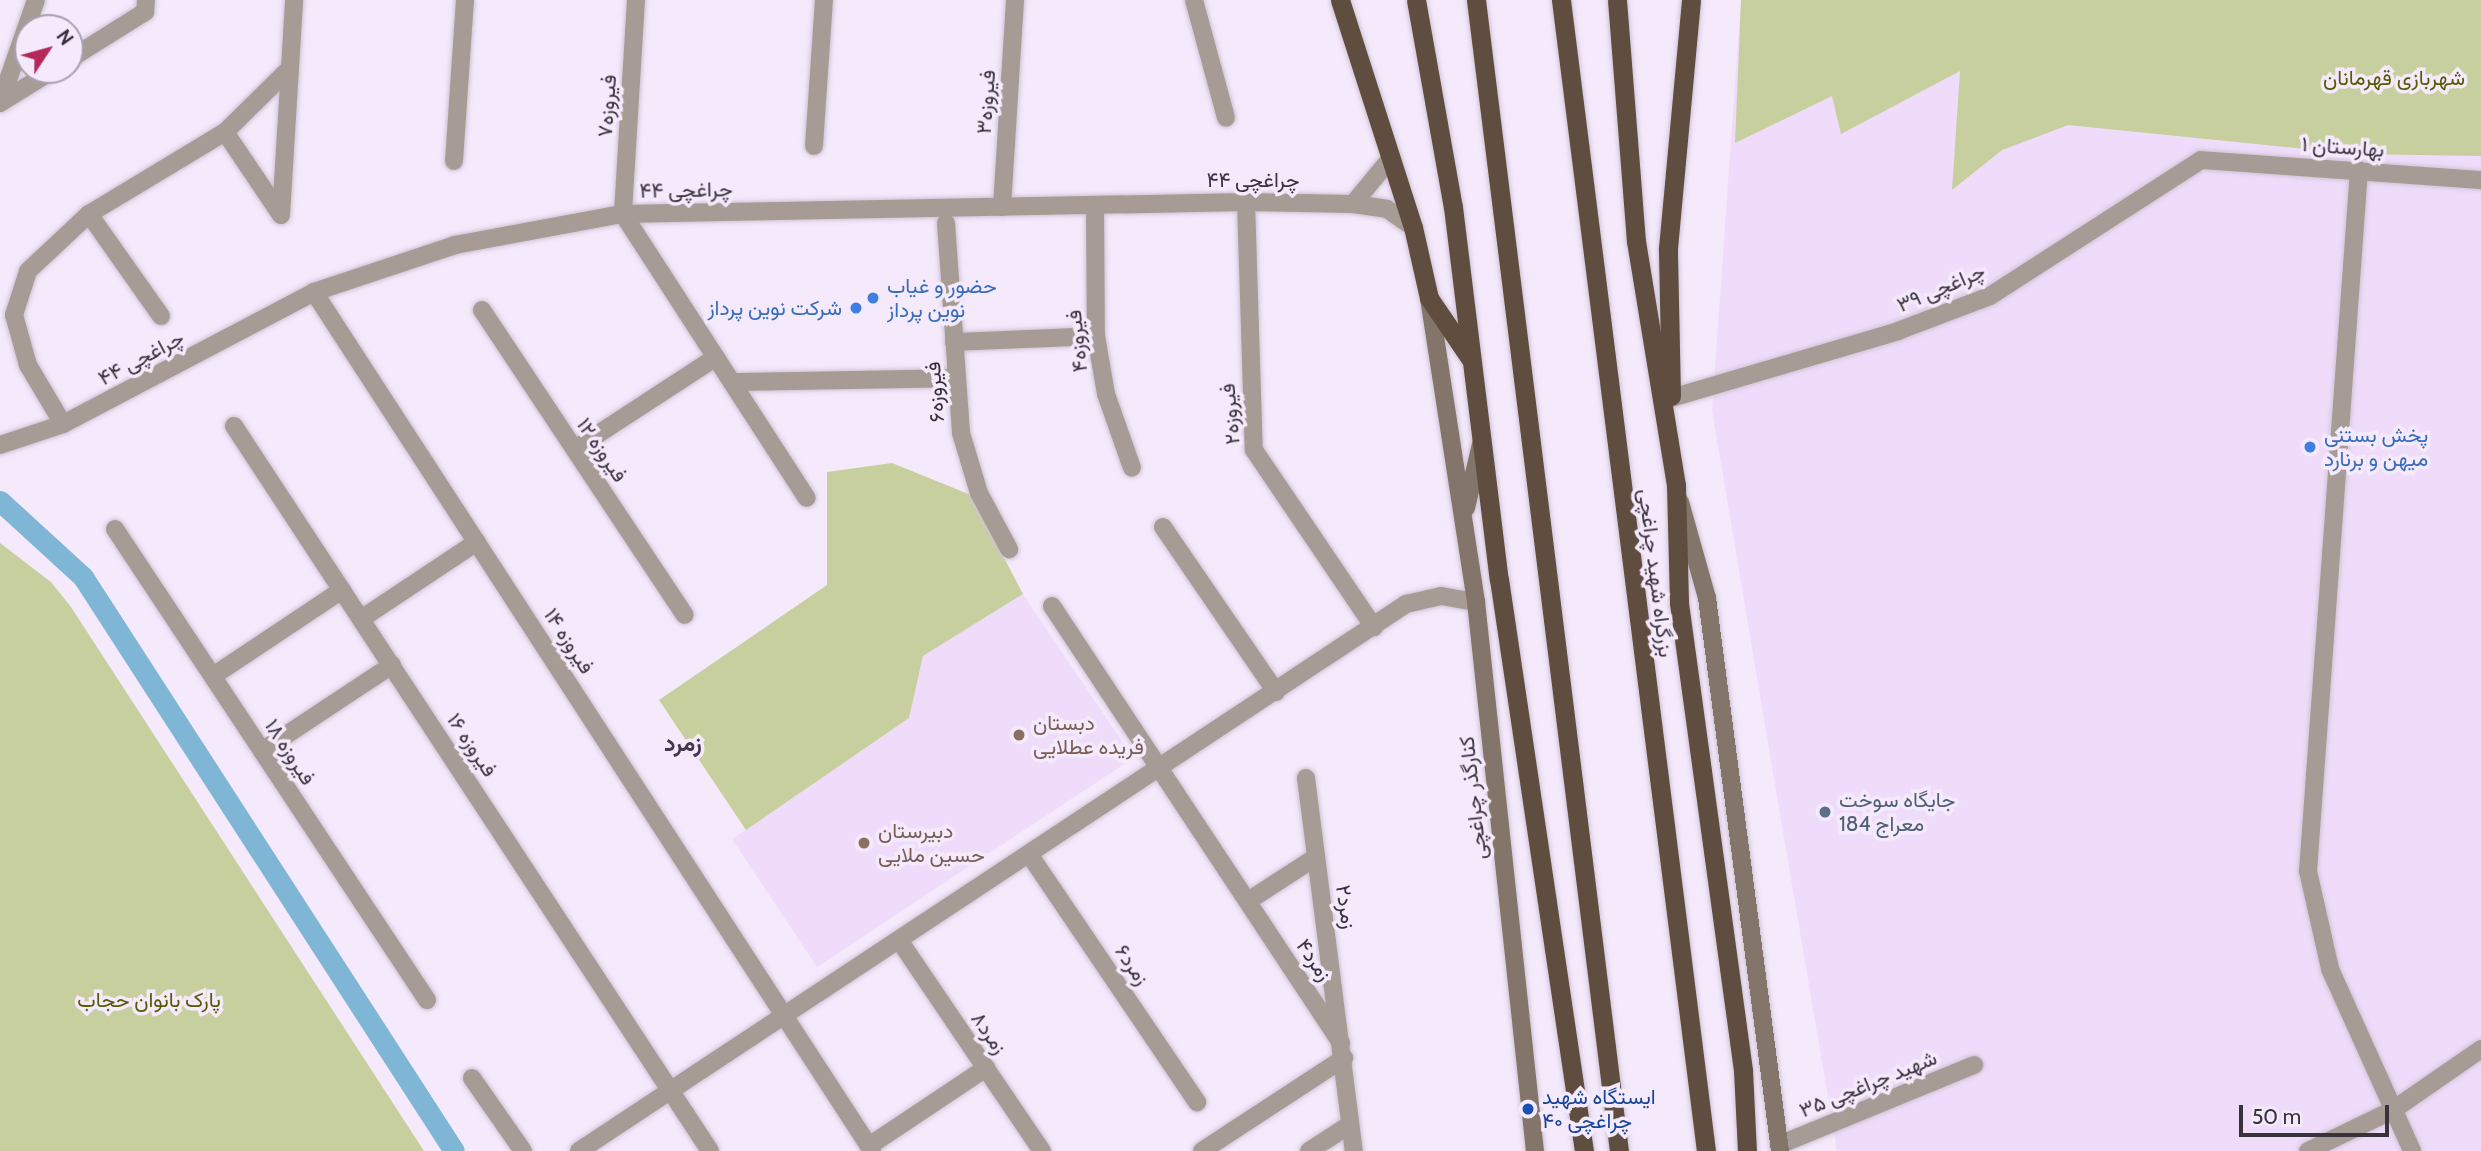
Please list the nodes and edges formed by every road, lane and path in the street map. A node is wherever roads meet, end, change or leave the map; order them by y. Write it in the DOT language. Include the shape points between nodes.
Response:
graph roads {
  1 [pos="146,0"];
  2 [pos="294,0"];
  3 [pos="465,0"];
  4 [pos="636,0"];
  5 [pos="824,0"];
  6 [pos="1015,0"];
  7 [pos="1194,0"];
  8 [pos="1340,0"];
  9 [pos="1416,0"];
  10 [pos="1476,0"];
  11 [pos="1561,0"];
  12 [pos="1617,0"];
  13 [pos="1691,0"];
  14 [pos="84,50"];
  15 [pos="14,63"];
  16 [pos="286,72"];
  17 [pos="31,84"];
  18 [pos="1226,118"];
  19 [pos="225,132"];
  20 [pos="814,146"];
  21 [pos="1391,159"];
  22 [pos="2202,160"];
  23 [pos="454,161"];
  24 [pos="2359,170"];
  25 [pos="2481,180"];
  26 [pos="1246,202"];
  27 [pos="1353,204"];
  28 [pos="1095,205"];
  29 [pos="1002,207"];
  30 [pos="89,214"];
  31 [pos="623,214"];
  32 [pos="946,223"];
  33 [pos="1413,227"];
  34 [pos="314,292"];
  35 [pos="1429,298"];
  36 [pos="482,310"];
  37 [pos="161,316"];
  38 [pos="1096,336"];
  39 [pos="954,342"];
  40 [pos="716,357"];
  41 [pos="1472,360"];
  42 [pos="956,378"];
  43 [pos="732,382"];
  44 [pos="1671,398"];
  45 [pos="63,424"];
  46 [pos="234,426"];
  47 [pos="1482,442"];
  48 [pos="0,445"];
  49 [pos="1668,446"];
  50 [pos="575,449"];
  51 [pos="1132,468"];
  52 [pos="1676,486"];
  53 [pos="807,498"];
  54 [pos="1463,519"];
  55 [pos="1163,527"];
  56 [pos="115,529"];
  57 [pos="477,542"];
  58 [pos="1009,549"];
  59 [pos="342,590"];
  60 [pos="1476,602"];
  61 [pos="1052,607"];
  62 [pos="685,615"];
  63 [pos="361,619"];
  64 [pos="1374,627"];
  65 [pos="392,665"];
  66 [pos="212,676"];
  67 [pos="1276,692"];
  68 [pos="262,751"];
  69 [pos="1159,768"];
  70 [pos="1306,778"];
  71 [pos="1029,854"];
  72 [pos="1316,857"];
  73 [pos="1248,901"];
  74 [pos="899,940"];
  75 [pos="427,1000"];
  76 [pos="786,1014"];
  77 [pos="2481,1049"];
  78 [pos="1343,1051"];
  79 [pos="1974,1065"];
  80 [pos="986,1069"];
  81 [pos="472,1078"];
  82 [pos="673,1089"];
  83 [pos="1197,1102"];
  84 [pos="2393,1110"];
  85 [pos="1349,1125"];
  86 [pos="870,1148"];
  87 [pos="1780,1148"];
  88 [pos="523,1151"];
  89 [pos="579,1151"];
  90 [pos="710,1151"];
  91 [pos="1042,1151"];
  92 [pos="1202,1151"];
  93 [pos="1309,1151"];
  94 [pos="1354,1151"];
  95 [pos="1535,1151"];
  96 [pos="1584,1151"];
  97 [pos="1619,1151"];
  98 [pos="1706,1151"];
  99 [pos="1746,1151"];
  100 [pos="2308,1151"];
  101 [pos="2413,1151"];
  1 -- 14 [label="street" via="145,12"];
  2 -- 16 [label="street"];
  3 -- 23 [label="street"];
  4 -- 31 [label="street, فیروزه۷"];
  5 -- 20 [label="street"];
  6 -- 29 [label="street, فیروزه۳"];
  7 -- 18 [label="street"];
  8 -- 21 [label="highway"];
  9 -- 41 [label="highway" via="1453,207"];
  10 -- 97 [label="highway"];
  11 -- 98 [label="highway, بزرگراه شهید چراغچی"];
  12 -- 49 [label="highway" via="1636,242"];
  13 -- 44 [label="highway" via="1668,248"];
  15 -- 17 [label="street" via="0,103"];
  16 -- 19 [label="street"];
  16 -- 19 [label="street" via="281,215"];
  19 -- 30 [label="street"];
  21 -- 27 [label="street"];
  21 -- 33 [label="highway"];
  22 -- 24 [label="street, بهارستان ۱"];
  22 -- 44 [label="street, چراغچی ۳۹" via="1990,296 1898,331"];
  24 -- 25 [label="street, بهارستان ۱"];
  24 -- 84 [label="street" via="2308,871 2330,969"];
  26 -- 27 [label="street, چراغچی ۴۴"];
  26 -- 28 [label="street, چراغچی ۴۴"];
  26 -- 64 [label="street, فیروزه۲" via="1254,450"];
  27 -- 33 [label="street, چراغچی ۴۴" via="1387,209"];
  28 -- 29 [label="street, چراغچی ۴۴"];
  28 -- 38 [label="street, فیروزه۴"];
  29 -- 31 [label="street, چراغچی ۴۴"];
  30 -- 37 [label="street"];
  30 -- 45 [label="street" via="28,271 14,315 28,365"];
  31 -- 34 [label="street, چراغچی ۴۴" via="455,245"];
  31 -- 40 [label="street"];
  32 -- 39 [label="street, فیروزه۶"];
  33 -- 35 [label="highway"];
  34 -- 45 [label="street, چراغچی ۴۴"];
  34 -- 57 [label="street, فیروزه ۱۴"];
  35 -- 41 [label="highway"];
  35 -- 54 [label="main road"];
  36 -- 50 [label="street, فیروزه ۱۲"];
  38 -- 39 [label="street"];
  38 -- 51 [label="street, فیروزه۴" via="1106,394"];
  39 -- 42 [label="street, فیروزه۶"];
  40 -- 43 [label="street"];
  40 -- 50 [label="street"];
  41 -- 47 [label="highway"];
  42 -- 43 [label="street"];
  42 -- 58 [label="street, فیروزه۶" via="968,457"];
  43 -- 53 [label="street"];
  44 -- 49 [label="highway"];
  45 -- 48 [label="street, چراغچی ۴۴"];
  46 -- 59 [label="street, فیروزه ۱۶"];
  47 -- 54 [label="main road, کنارگذر چراغچی"];
  47 -- 96 [label="highway"];
  49 -- 52 [label="highway"];
  50 -- 62 [label="street, فیروزه ۱۲"];
  52 -- 87 [label="main road" via="1707,598"];
  52 -- 99 [label="highway" via="1679,603 1743,1070"];
  54 -- 60 [label="main road, کنارگذر چراغچی"];
  55 -- 67 [label="street"];
  56 -- 66 [label="street, فیروزه ۱۸"];
  57 -- 63 [label="street"];
  57 -- 76 [label="street, فیروزه ۱۴"];
  59 -- 63 [label="street, فیروزه ۱۶"];
  59 -- 66 [label="street"];
  60 -- 64 [label="street" via="1418,598"];
  60 -- 95 [label="main road, کنارگذر چراغچی"];
  61 -- 69 [label="street, زمرد۴"];
  63 -- 65 [label="street, فیروزه ۱۶"];
  64 -- 67 [label="street"];
  65 -- 68 [label="street"];
  65 -- 82 [label="street, فیروزه ۱۶"];
  66 -- 68 [label="street, فیروزه ۱۸"];
  67 -- 69 [label="street"];
  68 -- 75 [label="street, فیروزه ۱۸"];
  69 -- 71 [label="street"];
  69 -- 73 [label="street, زمرد۴"];
  70 -- 72 [label="street, زمرد۲"];
  71 -- 74 [label="street"];
  71 -- 83 [label="street, زمرد۶"];
  72 -- 73 [label="street"];
  72 -- 78 [label="street, زمرد۲"];
  73 -- 78 [label="street, زمرد۴"];
  74 -- 76 [label="street"];
  74 -- 80 [label="street, زمرد۸"];
  76 -- 82 [label="street"];
  76 -- 86 [label="street, فیروزه ۱۴"];
  77 -- 84 [label="street"];
  78 -- 85 [label="street, زمرد۲"];
  78 -- 92 [label="street"];
  79 -- 87 [label="street, شهید چراغچی ٣۵"];
  80 -- 86 [label="street"];
  80 -- 91 [label="street, زمرد۸"];
  81 -- 88 [label="street"];
  82 -- 89 [label="street"];
  82 -- 90 [label="street, فیروزه ۱۶"];
  84 -- 100 [label="street"];
  84 -- 101 [label="street"];
  85 -- 93 [label="street"];
  85 -- 94 [label="street, زمرد۲"];
}
